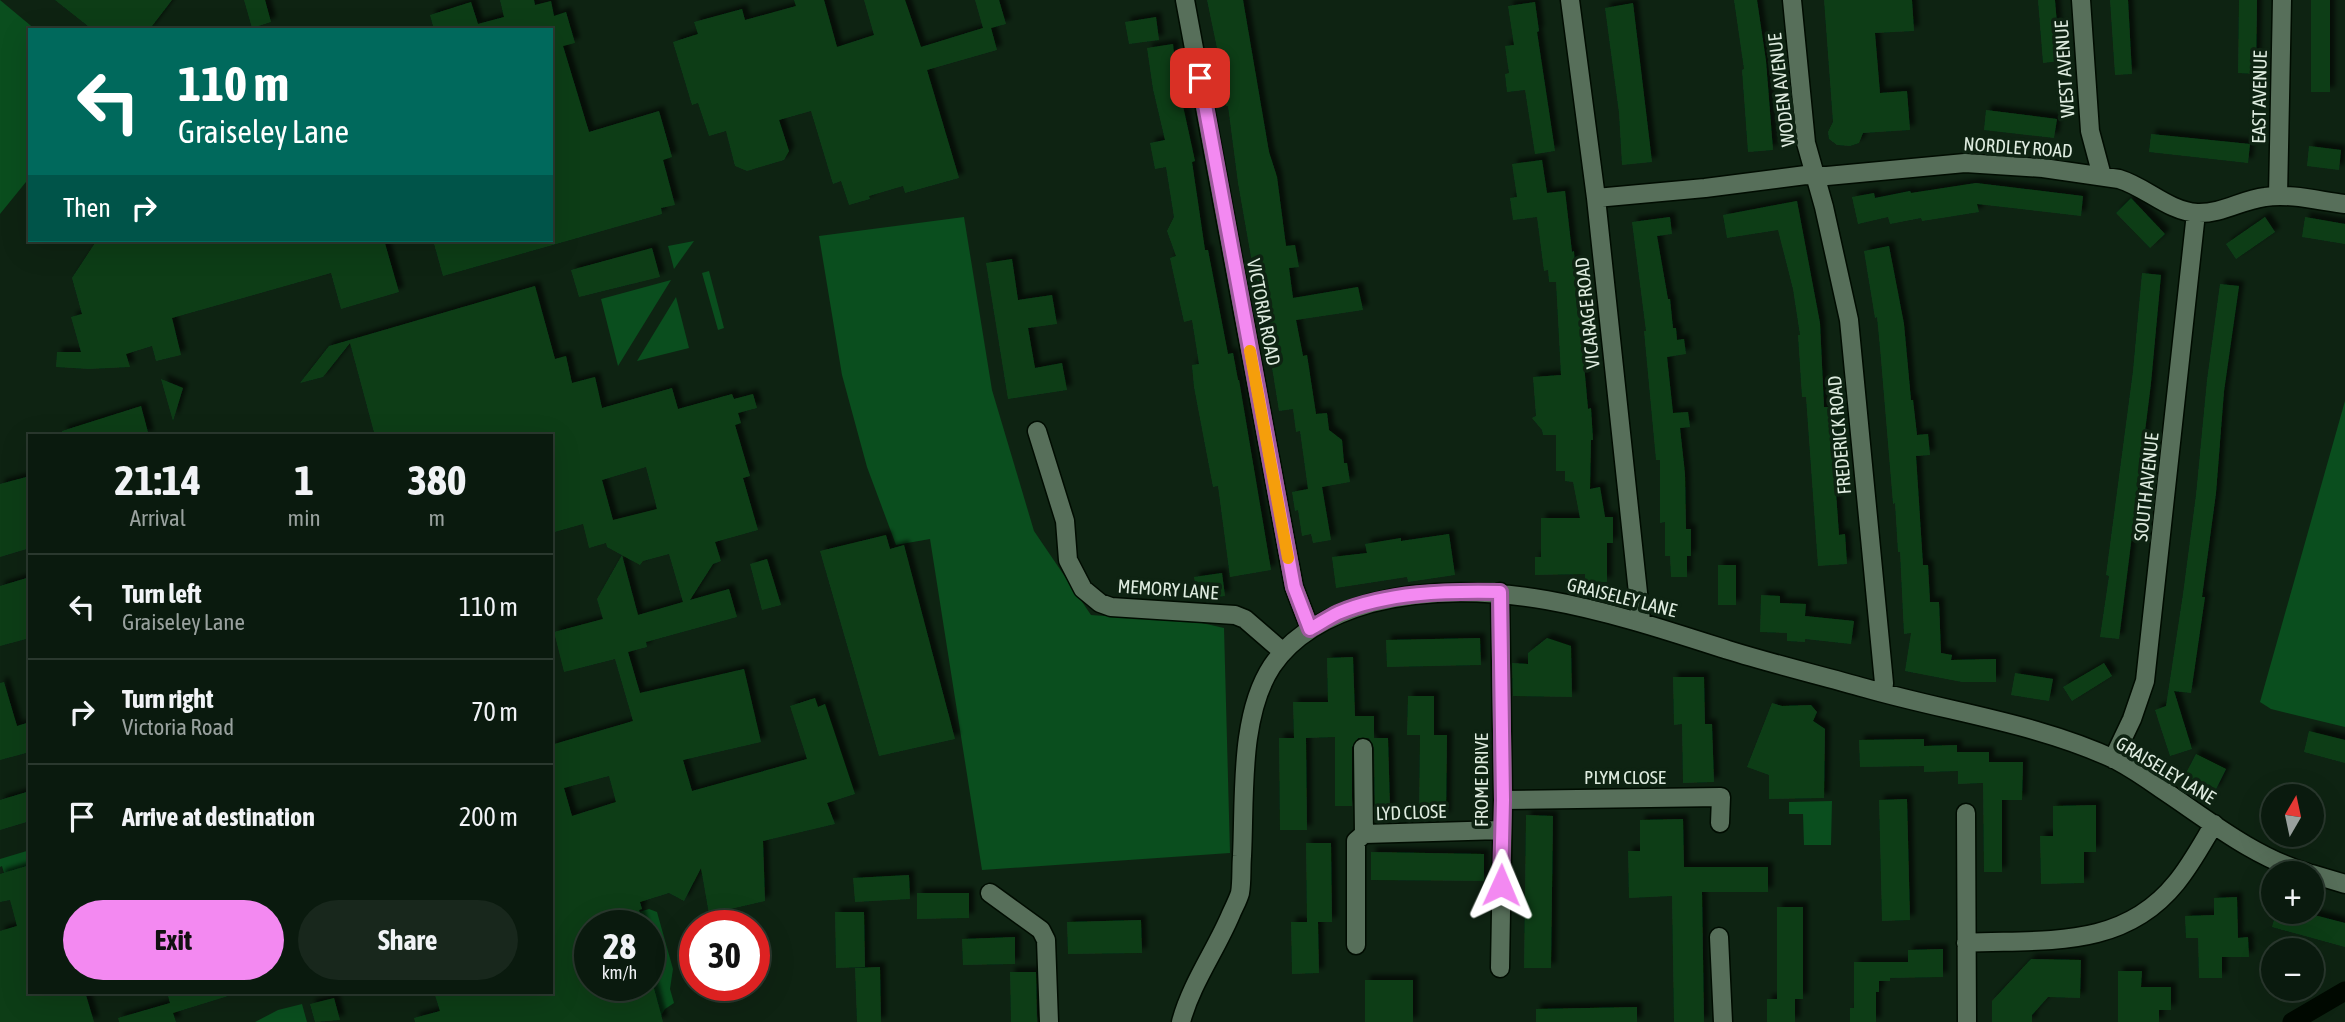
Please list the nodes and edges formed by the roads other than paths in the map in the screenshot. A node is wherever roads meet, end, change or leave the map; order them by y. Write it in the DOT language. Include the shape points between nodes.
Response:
graph roads {
  1 [pos="1185,0"];
  2 [pos="1570,0"];
  3 [pos="1792,0"];
  4 [pos="2081,0"];
  5 [pos="2283,0"];
  6 [pos="1816,175"];
  7 [pos="2102,176"];
  8 [pos="2278,196"];
  9 [pos="1596,198"];
  10 [pos="2345,204"];
  11 [pos="2196,213"];
  12 [pos="1037,431"];
  13 [pos="1500,592"];
  14 [pos="1642,621"];
  15 [pos="1310,629"];
  16 [pos="1283,652"];
  17 [pos="1882,693"];
  18 [pos="1363,748"];
  19 [pos="2113,759"];
  20 [pos="1503,800"];
  21 [pos="1966,813"];
  22 [pos="1720,823"];
  23 [pos="2214,824"];
  24 [pos="1502,830"];
  25 [pos="1364,834"];
  26 [pos="2274,861"];
  27 [pos="2324,878"];
  28 [pos="2345,884"];
  29 [pos="990,893"];
  30 [pos="1719,937"];
  31 [pos="1966,943"];
  32 [pos="1356,945"];
  33 [pos="1500,968"];
  34 [pos="1049,1022"];
  35 [pos="1181,1022"];
  36 [pos="1723,1022"];
  37 [pos="1967,1022"];
  1 -- 15 [label="street, VICTORIA ROAD" via="1294,587"];
  2 -- 9 [label="street, VICARAGE ROAD"];
  3 -- 6 [label="street, WODEN AVENUE" via="1806,143"];
  4 -- 7 [label="street, WEST AVENUE" via="2090,131"];
  5 -- 8 [label="street, EAST AVENUE"];
  6 -- 7 [label="street, NORDLEY ROAD" via="1979,163"];
  6 -- 9 [label="street, NORDLEY ROAD"];
  6 -- 17 [label="street, FREDERICK ROAD" via="1849,320"];
  7 -- 11 [label="street, NORDLEY ROAD" via="2131,183"];
  8 -- 10 [label="street, NORDLEY ROAD"];
  8 -- 11 [label="street, NORDLEY ROAD"];
  9 -- 14 [label="street, VICARAGE ROAD"];
  11 -- 19 [label="street, SOUTH AVENUE" via="2145,681"];
  12 -- 16 [label="street, MEMORY LANE" via="1065,521 1068,560 1083,589 1111,607 1235,615"];
  13 -- 14 [label="street, GRAISELEY LANE"];
  13 -- 15 [label="street, GRAISELEY LANE" via="1452,592 1379,601 1338,613"];
  13 -- 20 [label="street, FROME DRIVE"];
  14 -- 17 [label="street, GRAISELEY LANE"];
  15 -- 16 [label="street, GRAISELEY LANE"];
  16 -- 35 [label="street, GRAISELEY LANE" via="1270,668 1255,702 1240,894"];
  17 -- 19 [label="street, GRAISELEY LANE" via="2065,740"];
  18 -- 25 [label="street, LYD CLOSE"];
  19 -- 23 [label="street, GRAISELEY LANE"];
  20 -- 22 [label="street, PLYM CLOSE" via="1721,797"];
  20 -- 24 [label="street, FROME DRIVE"];
  21 -- 31 [label="street"];
  23 -- 26 [label="street, GRAISELEY LANE"];
  23 -- 31 [label="street" via="2176,884 2127,924 2083,938"];
  24 -- 25 [label="street, LYD CLOSE"];
  24 -- 33 [label="street, FROME DRIVE"];
  25 -- 32 [label="street, LYD CLOSE" via="1356,841"];
  27 -- 28 [label="street, GRAISELEY LANE"];
  29 -- 34 [label="street" via="1041,930 1046,940"];
  30 -- 36 [label="street"];
  31 -- 37 [label="street"];
}
